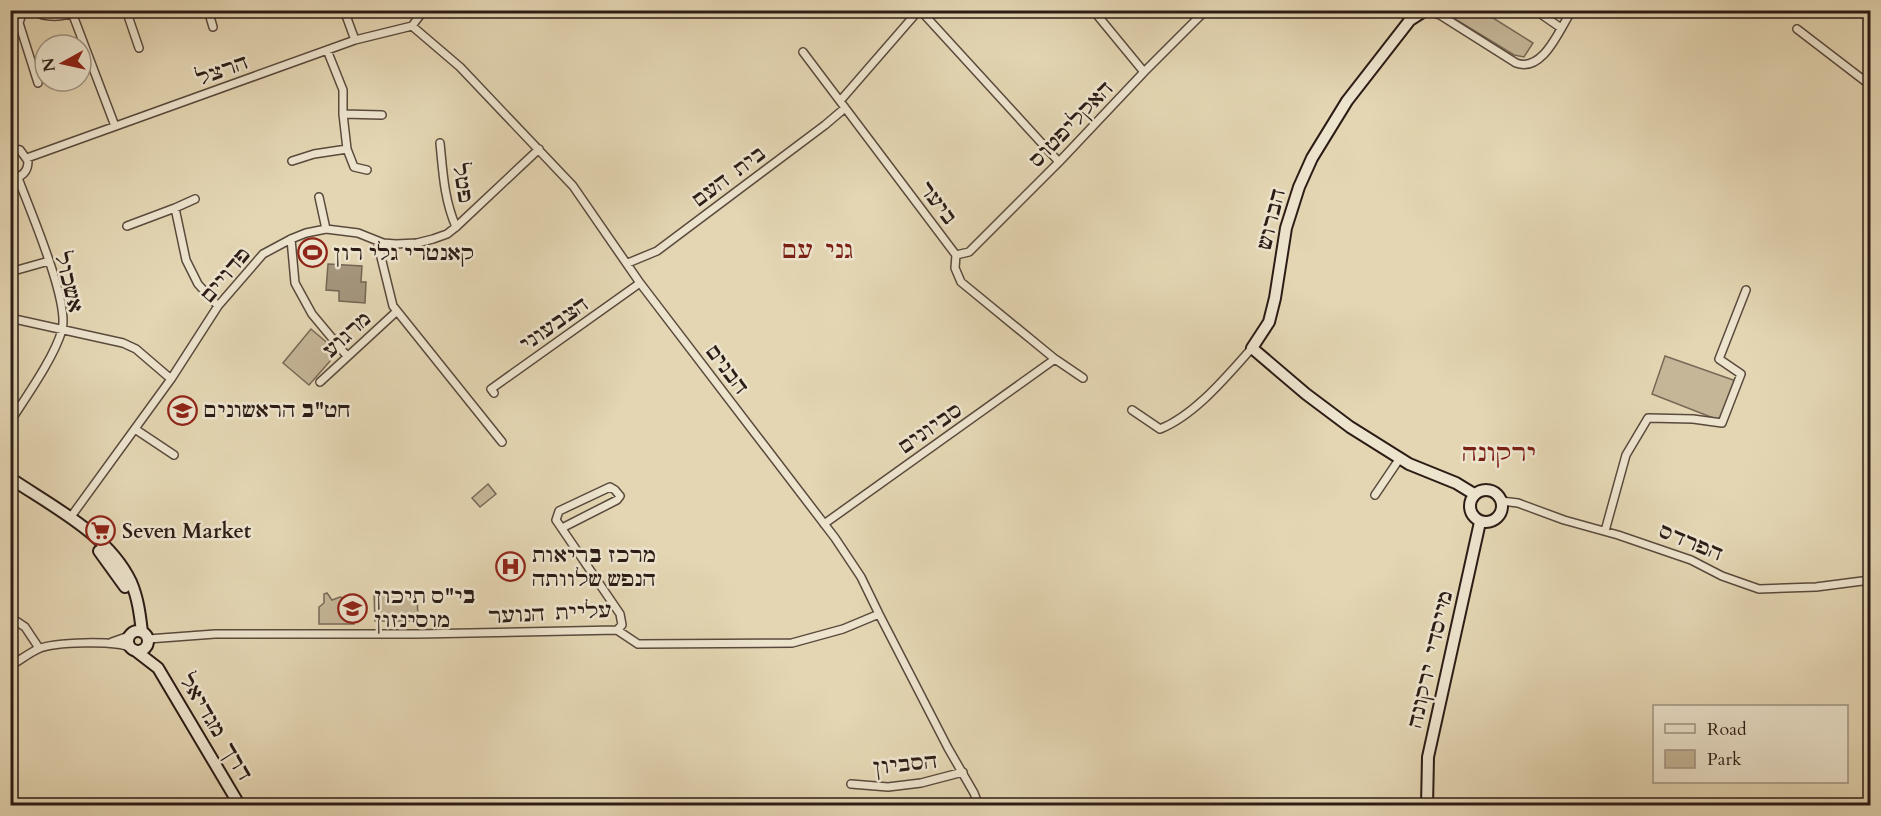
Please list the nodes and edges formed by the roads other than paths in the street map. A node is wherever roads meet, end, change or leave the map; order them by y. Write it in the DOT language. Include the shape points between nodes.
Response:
graph roads {
  1 [pos="22,10"];
  2 [pos="30,10"];
  3 [pos="81,10"];
  4 [pos="126,10"];
  5 [pos="208,10"];
  6 [pos="344,10"];
  7 [pos="424,10"];
  8 [pos="920,10"];
  9 [pos="1093,10"];
  10 [pos="1206,10"];
  11 [pos="1536,10"];
  12 [pos="1572,10"];
  13 [pos="1424,11"];
  14 [pos="72,12"];
  15 [pos="412,26"];
  16 [pos="213,27"];
  17 [pos="1561,28"];
  18 [pos="1797,29"];
  19 [pos="355,40"];
  20 [pos="139,48"];
  21 [pos="327,50"];
  22 [pos="802,52"];
  23 [pos="33,67"];
  24 [pos="1144,72"];
  25 [pos="1870,85"];
  26 [pos="840,101"];
  27 [pos="845,108"];
  28 [pos="343,114"];
  29 [pos="382,115"];
  30 [pos="115,126"];
  31 [pos="440,143"];
  32 [pos="10,148"];
  33 [pos="347,149"];
  34 [pos="540,149"];
  35 [pos="27,158"];
  36 [pos="292,161"];
  37 [pos="1059,162"];
  38 [pos="367,170"];
  39 [pos="14,178"];
  40 [pos="319,197"];
  41 [pos="195,199"];
  42 [pos="175,208"];
  43 [pos="127,226"];
  44 [pos="456,227"];
  45 [pos="326,229"];
  46 [pos="291,239"];
  47 [pos="377,241"];
  48 [pos="956,255"];
  49 [pos="49,261"];
  50 [pos="628,263"];
  51 [pos="10,272"];
  52 [pos="640,283"];
  53 [pos="1746,290"];
  54 [pos="218,306"];
  55 [pos="396,311"];
  56 [pos="10,318"];
  57 [pos="63,328"];
  58 [pos="1252,348"];
  59 [pos="347,356"];
  60 [pos="1055,360"];
  61 [pos="1083,378"];
  62 [pos="171,380"];
  63 [pos="320,382"];
  64 [pos="494,393"];
  65 [pos="1132,410"];
  66 [pos="10,422"];
  67 [pos="135,429"];
  68 [pos="502,442"];
  69 [pos="174,455"];
  70 [pos="1400,458"];
  71 [pos="10,478"];
  72 [pos="10,485"];
  73 [pos="1474,494"];
  74 [pos="1376,495"];
  75 [pos="1501,501"];
  76 [pos="70,518"];
  77 [pos="1480,522"];
  78 [pos="824,524"];
  79 [pos="562,528"];
  80 [pos="1605,531"];
  81 [pos="1870,580"];
  82 [pos="879,614"];
  83 [pos="10,617"];
  84 [pos="617,630"];
  85 [pos="140,636"];
  86 [pos="107,644"];
  87 [pos="39,648"];
  88 [pos="134,649"];
  89 [pos="10,666"];
  90 [pos="158,668"];
  91 [pos="963,772"];
  92 [pos="851,784"];
  93 [pos="240,806"];
  94 [pos="979,806"];
  95 [pos="1427,806"];
  1 -- 23 [label="street" via="19,23"];
  2 -- 14 [label="street" via="56,17"];
  3 -- 14 [label="street"];
  4 -- 20 [label="street"];
  5 -- 16 [label="street"];
  6 -- 19 [label="street"];
  7 -- 15 [label="street"];
  8 -- 26 [label="street"];
  8 -- 37 [label="street"];
  9 -- 24 [label="street"];
  10 -- 24 [label="street, האקליפטוס"];
  11 -- 17 [label="street"];
  12 -- 17 [label="street"];
  13 -- 17 [label="street" via="1440,15 1522,66 1542,58"];
  13 -- 58 [label="street, הברוש" via="1403,29 1347,101 1317,148 1286,228 1269,322"];
  14 -- 30 [label="street"];
  15 -- 19 [label="street, הרצל"];
  15 -- 34 [label="street, הבנים" via="460,67"];
  18 -- 25 [label="street"];
  19 -- 21 [label="street, הרצל"];
  21 -- 28 [label="street" via="343,90"];
  21 -- 30 [label="street, הרצל"];
  22 -- 26 [label="street, ביער"];
  24 -- 37 [label="street, האקליפטוס"];
  26 -- 27 [label="street, ביער"];
  27 -- 48 [label="street, ביער"];
  27 -- 50 [label="street, בית העם" via="657,251"];
  28 -- 29 [label="street"];
  28 -- 33 [label="street"];
  30 -- 35 [label="street, הרצל"];
  31 -- 44 [label="street, פטל" via="444,187"];
  32 -- 35 [label="street" via="20,150"];
  33 -- 36 [label="street"];
  33 -- 38 [label="street" via="354,166"];
  34 -- 44 [label="street, פדויים"];
  34 -- 50 [label="street, הבנים" via="573,186"];
  35 -- 39 [label="street" via="26,171"];
  37 -- 48 [label="street, האקליפטוס" via="969,252"];
  39 -- 49 [label="street, אשכול"];
  40 -- 45 [label="street"];
  41 -- 42 [label="street"];
  42 -- 43 [label="street"];
  42 -- 54 [label="street" via="186,261 198,284"];
  44 -- 47 [label="street, פדויים" via="447,234 417,243"];
  45 -- 46 [label="street, פדויים"];
  45 -- 47 [label="street, פדויים" via="358,233"];
  46 -- 54 [label="street, פדויים" via="263,254"];
  46 -- 59 [label="street" via="295,283 312,314"];
  47 -- 55 [label="street"];
  48 -- 60 [label="street, ביער" via="961,282"];
  49 -- 51 [label="street"];
  49 -- 57 [label="street, אשכול" via="60,297"];
  50 -- 52 [label="street, הבנים"];
  52 -- 64 [label="street, הצבעוני" via="491,389"];
  52 -- 78 [label="street, הבנים"];
  53 -- 80 [label="street" via="1719,359 1741,374 1722,423 1648,418 1626,455"];
  54 -- 62 [label="street, פדויים"];
  55 -- 59 [label="street, מרגוע"];
  55 -- 68 [label="street"];
  56 -- 57 [label="street"];
  57 -- 62 [label="street" via="136,349"];
  57 -- 66 [label="street, אשכול"];
  58 -- 65 [label="street, הברוש" via="1194,407 1170,425 1160,429"];
  58 -- 70 [label="street" via="1350,427"];
  59 -- 63 [label="street, מרגוע"];
  60 -- 61 [label="street, ביער"];
  60 -- 78 [label="street, סביונים"];
  62 -- 67 [label="street, פדויים"];
  67 -- 69 [label="street"];
  67 -- 76 [label="street, פדויים"];
  70 -- 73 [label="street"];
  70 -- 74 [label="street"];
  71 -- 76 [label="street, דרך מגדיאל"];
  72 -- 85 [label="street, דרך מגדיאל" via="90,540 124,585"];
  73 -- 75 [label="street" via="1487,489"];
  73 -- 77 [label="street" via="1469,508"];
  75 -- 77 [label="street" via="1502,509 1496,518"];
  75 -- 80 [label="street, הפרדס"];
  76 -- 85 [label="street, דרך מגדיאל" via="93,535 131,583 139,609"];
  77 -- 95 [label="street, מייסדי ירקונה" via="1428,757"];
  78 -- 82 [label="street, הבנים" via="861,577"];
  79 -- 79 [label="street" via="617,500 620,496 610,487 560,511 556,520"];
  79 -- 84 [label="street, עליית הנוער" via="620,614 622,625"];
  80 -- 81 [label="street, הפרדס" via="1691,560 1758,589"];
  82 -- 84 [label="street" via="792,643 638,644"];
  82 -- 91 [label="street, הבנים"];
  83 -- 87 [label="street" via="25,627"];
  84 -- 85 [label="street, עליית הנוער"];
  85 -- 86 [label="street, עליית הנוער"];
  85 -- 88 [label="street" via="128,644"];
  85 -- 88 [label="street" via="145,649"];
  85 -- 90 [label="street, דרך מגדיאל" via="153,651"];
  86 -- 87 [label="street" via="64,643"];
  86 -- 88 [label="street"];
  87 -- 89 [label="street"];
  88 -- 90 [label="street, דרך מגדיאל"];
  90 -- 93 [label="street, דרך מגדיאל"];
  91 -- 92 [label="street, הסביון" via="888,787"];
  91 -- 94 [label="street, הבנים"];
}
